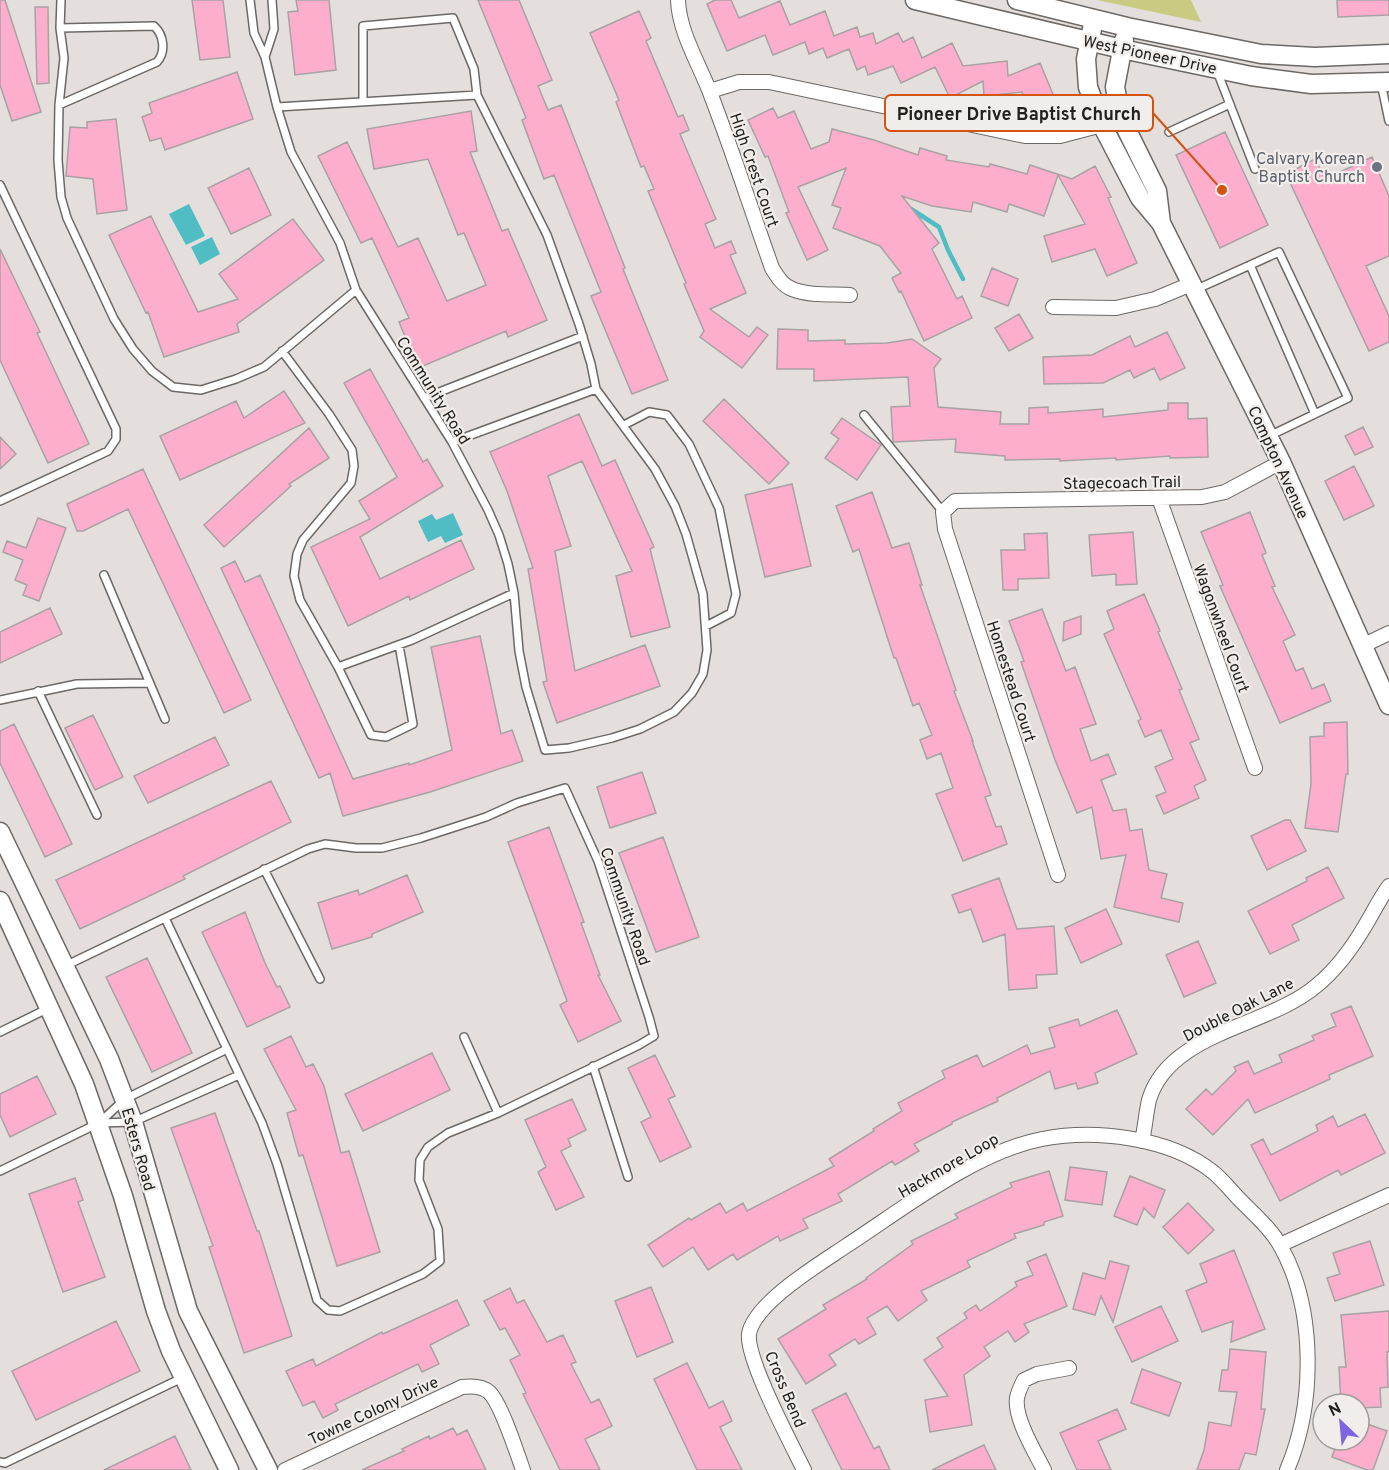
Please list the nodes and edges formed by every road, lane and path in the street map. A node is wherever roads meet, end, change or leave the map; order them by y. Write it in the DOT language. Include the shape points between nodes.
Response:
graph roads {
  1 [pos="61,0"];
  2 [pos="250,0"];
  3 [pos="272,0"];
  4 [pos="678,0"];
  5 [pos="915,0"];
  6 [pos="1017,0"];
  7 [pos="1095,19"];
  8 [pos="1127,27"];
  9 [pos="60,28"];
  10 [pos="1089,42"];
  11 [pos="1122,50"];
  12 [pos="1389,54"];
  13 [pos="265,57"];
  14 [pos="1216,69"];
  15 [pos="1385,82"];
  16 [pos="710,91"];
  17 [pos="477,95"];
  18 [pos="363,102"];
  19 [pos="1230,104"];
  20 [pos="59,105"];
  21 [pos="277,107"];
  22 [pos="1389,121"];
  23 [pos="1102,125"];
  24 [pos="1168,132"];
  25 [pos="1255,169"];
  26 [pos="0,186"];
  27 [pos="1161,223"];
  28 [pos="1250,265"];
  29 [pos="1193,287"];
  30 [pos="356,290"];
  31 [pos="850,295"];
  32 [pos="1053,307"];
  33 [pos="583,336"];
  34 [pos="282,351"];
  35 [pos="596,389"];
  36 [pos="424,398"];
  37 [pos="1315,414"];
  38 [pos="864,415"];
  39 [pos="624,425"];
  40 [pos="1268,436"];
  41 [pos="452,442"];
  42 [pos="1281,462"];
  43 [pos="1159,498"];
  44 [pos="0,501"];
  45 [pos="943,512"];
  46 [pos="104,575"];
  47 [pos="514,593"];
  48 [pos="706,626"];
  49 [pos="1389,633"];
  50 [pos="399,645"];
  51 [pos="1362,646"];
  52 [pos="338,667"];
  53 [pos="149,683"];
  54 [pos="38,691"];
  55 [pos="0,700"];
  56 [pos="1389,705"];
  57 [pos="165,719"];
  58 [pos="1255,768"];
  59 [pos="97,815"];
  60 [pos="0,832"];
  61 [pos="264,869"];
  62 [pos="1058,875"];
  63 [pos="1389,886"];
  64 [pos="0,901"];
  65 [pos="165,918"];
  66 [pos="65,966"];
  67 [pos="320,979"];
  68 [pos="50,1008"];
  69 [pos="0,1032"];
  70 [pos="464,1037"];
  71 [pos="227,1049"];
  72 [pos="593,1066"];
  73 [pos="239,1075"];
  74 [pos="125,1099"];
  75 [pos="498,1113"];
  76 [pos="133,1122"];
  77 [pos="99,1123"];
  78 [pos="1142,1141"];
  79 [pos="0,1171"];
  80 [pos="628,1177"];
  81 [pos="1389,1195"];
  82 [pos="1280,1245"];
  83 [pos="755,1319"];
  84 [pos="1069,1368"];
  85 [pos="184,1377"];
  86 [pos="0,1462"];
  87 [pos="228,1470"];
  88 [pos="268,1470"];
  89 [pos="285,1470"];
  90 [pos="523,1470"];
  91 [pos="804,1470"];
  92 [pos="1044,1470"];
  93 [pos="1287,1470"];
  1 -- 9 [label="lane"];
  2 -- 13 [label="lane, Community Road" via="254,33"];
  3 -- 13 [label="lane" via="274,29"];
  4 -- 16 [label="street, High Crest Court" via="688,41"];
  5 -- 10 [label="main road, West Pioneer Drive"];
  6 -- 7 [label="main road, West Pioneer Drive"];
  7 -- 8 [label="main road, West Pioneer Drive"];
  7 -- 10 [label="main road, Compton Avenue"];
  8 -- 11 [label="main road, Compton Avenue"];
  8 -- 12 [label="main road, West Pioneer Drive" via="1261,54"];
  9 -- 20 [label="lane" via="64,58"];
  9 -- 20 [label="lane" via="154,26 163,48 157,62"];
  10 -- 11 [label="main road, West Pioneer Drive"];
  10 -- 23 [label="main road, Compton Avenue" via="1088,87"];
  11 -- 14 [label="main road, West Pioneer Drive"];
  11 -- 27 [label="main road, Compton Avenue" via="1115,87 1121,118 1157,191"];
  13 -- 21 [label="lane, Community Road"];
  14 -- 15 [label="main road, West Pioneer Drive" via="1311,84"];
  14 -- 19 [label="lane"];
  15 -- 22 [label="lane"];
  16 -- 23 [label="street" via="739,82 769,82 1025,136 1060,136"];
  16 -- 31 [label="street, High Crest Court" via="772,268 790,288"];
  17 -- 18 [label="lane"];
  17 -- 18 [label="lane" via="474,69 453,18 363,27"];
  17 -- 33 [label="lane" via="547,235"];
  18 -- 21 [label="lane"];
  19 -- 24 [label="lane"];
  19 -- 25 [label="lane"];
  20 -- 34 [label="lane" via="58,160 67,218 114,319 152,371 173,387 201,390 264,367"];
  21 -- 30 [label="lane, Community Road" via="291,152 340,243"];
  23 -- 27 [label="main road, Compton Avenue" via="1140,198"];
  26 -- 44 [label="lane" via="116,429 116,440 108,451"];
  27 -- 29 [label="main road, Compton Avenue"];
  28 -- 29 [label="lane"];
  28 -- 37 [label="lane"];
  28 -- 37 [label="lane" via="1279,252 1348,398"];
  29 -- 32 [label="street" via="1116,308"];
  29 -- 40 [label="main road, Compton Avenue"];
  30 -- 34 [label="lane"];
  30 -- 36 [label="lane, Community Road"];
  33 -- 35 [label="lane"];
  33 -- 36 [label="lane"];
  34 -- 52 [label="lane" via="352,450 351,483 303,540 294,576 300,600"];
  35 -- 39 [label="lane"];
  35 -- 41 [label="lane"];
  36 -- 41 [label="lane, Community Road"];
  37 -- 40 [label="lane"];
  38 -- 45 [label="lane"];
  39 -- 48 [label="lane" via="675,506 703,594"];
  39 -- 48 [label="lane" via="649,412 668,415 689,444 718,508 736,594 731,613"];
  40 -- 42 [label="main road, Compton Avenue"];
  41 -- 47 [label="lane, Community Road" via="499,535"];
  42 -- 43 [label="street, Stagecoach Trail" via="1225,492"];
  42 -- 51 [label="main road, Compton Avenue"];
  43 -- 45 [label="street, Stagecoach Trail" via="955,501"];
  43 -- 58 [label="street, Wagonwheel Court"];
  45 -- 62 [label="street, Homestead Court" via="945,529"];
  46 -- 53 [label="lane"];
  47 -- 48 [label="lane, Community Road" via="526,687 545,750 612,738 674,712 703,674"];
  47 -- 50 [label="lane"];
  49 -- 51 [label="street"];
  50 -- 52 [label="lane"];
  50 -- 52 [label="lane" via="413,724 386,737 371,735"];
  51 -- 56 [label="main road, Compton Avenue"];
  53 -- 54 [label="lane" via="77,684"];
  53 -- 57 [label="lane"];
  54 -- 55 [label="lane"];
  54 -- 59 [label="lane"];
  60 -- 66 [label="main road, Esters Road"];
  61 -- 65 [label="lane"];
  61 -- 67 [label="lane"];
  61 -- 72 [label="lane, Community Road" via="325,844 382,848 421,838 565,788 598,861 654,1036"];
  63 -- 78 [label="street, Double Oak Lane" via="1348,951 1315,987 1279,1010 1196,1046 1169,1068 1149,1100"];
  64 -- 68 [label="main road, Esters Road"];
  65 -- 66 [label="lane"];
  65 -- 71 [label="lane"];
  66 -- 74 [label="main road, Esters Road"];
  68 -- 69 [label="lane"];
  68 -- 77 [label="main road, Esters Road"];
  70 -- 75 [label="lane"];
  71 -- 73 [label="lane"];
  71 -- 74 [label="lane"];
  72 -- 75 [label="lane"];
  72 -- 80 [label="lane"];
  73 -- 75 [label="lane" via="277,1164 316,1300 328,1310 340,1311 423,1274 441,1261 438,1229 419,1180 420,1160 428,1147 448,1133"];
  73 -- 76 [label="lane"];
  74 -- 76 [label="main road, Esters Road"];
  74 -- 77 [label="lane"];
  76 -- 77 [label="lane"];
  76 -- 88 [label="main road, Esters Road" via="188,1311"];
  77 -- 79 [label="lane"];
  77 -- 85 [label="main road, Esters Road" via="156,1311"];
  78 -- 82 [label="street, Hackmore Loop" via="1177,1150 1212,1172"];
  78 -- 83 [label="street, Hackmore Loop" via="1095,1135 1043,1139 1009,1148 932,1190 802,1275"];
  81 -- 82 [label="street"];
  82 -- 93 [label="street, Hackmore Loop" via="1301,1301 1308,1362 1304,1405"];
  83 -- 91 [label="street, Cross Bend" via="749,1334 760,1378"];
  84 -- 92 [label="street" via="1024,1380 1017,1399 1027,1436"];
  85 -- 86 [label="lane" via="5,1463"];
  85 -- 87 [label="main road, Esters Road"];
  89 -- 90 [label="street, Towne Colony Drive" via="462,1387 476,1386 489,1392"];
}
